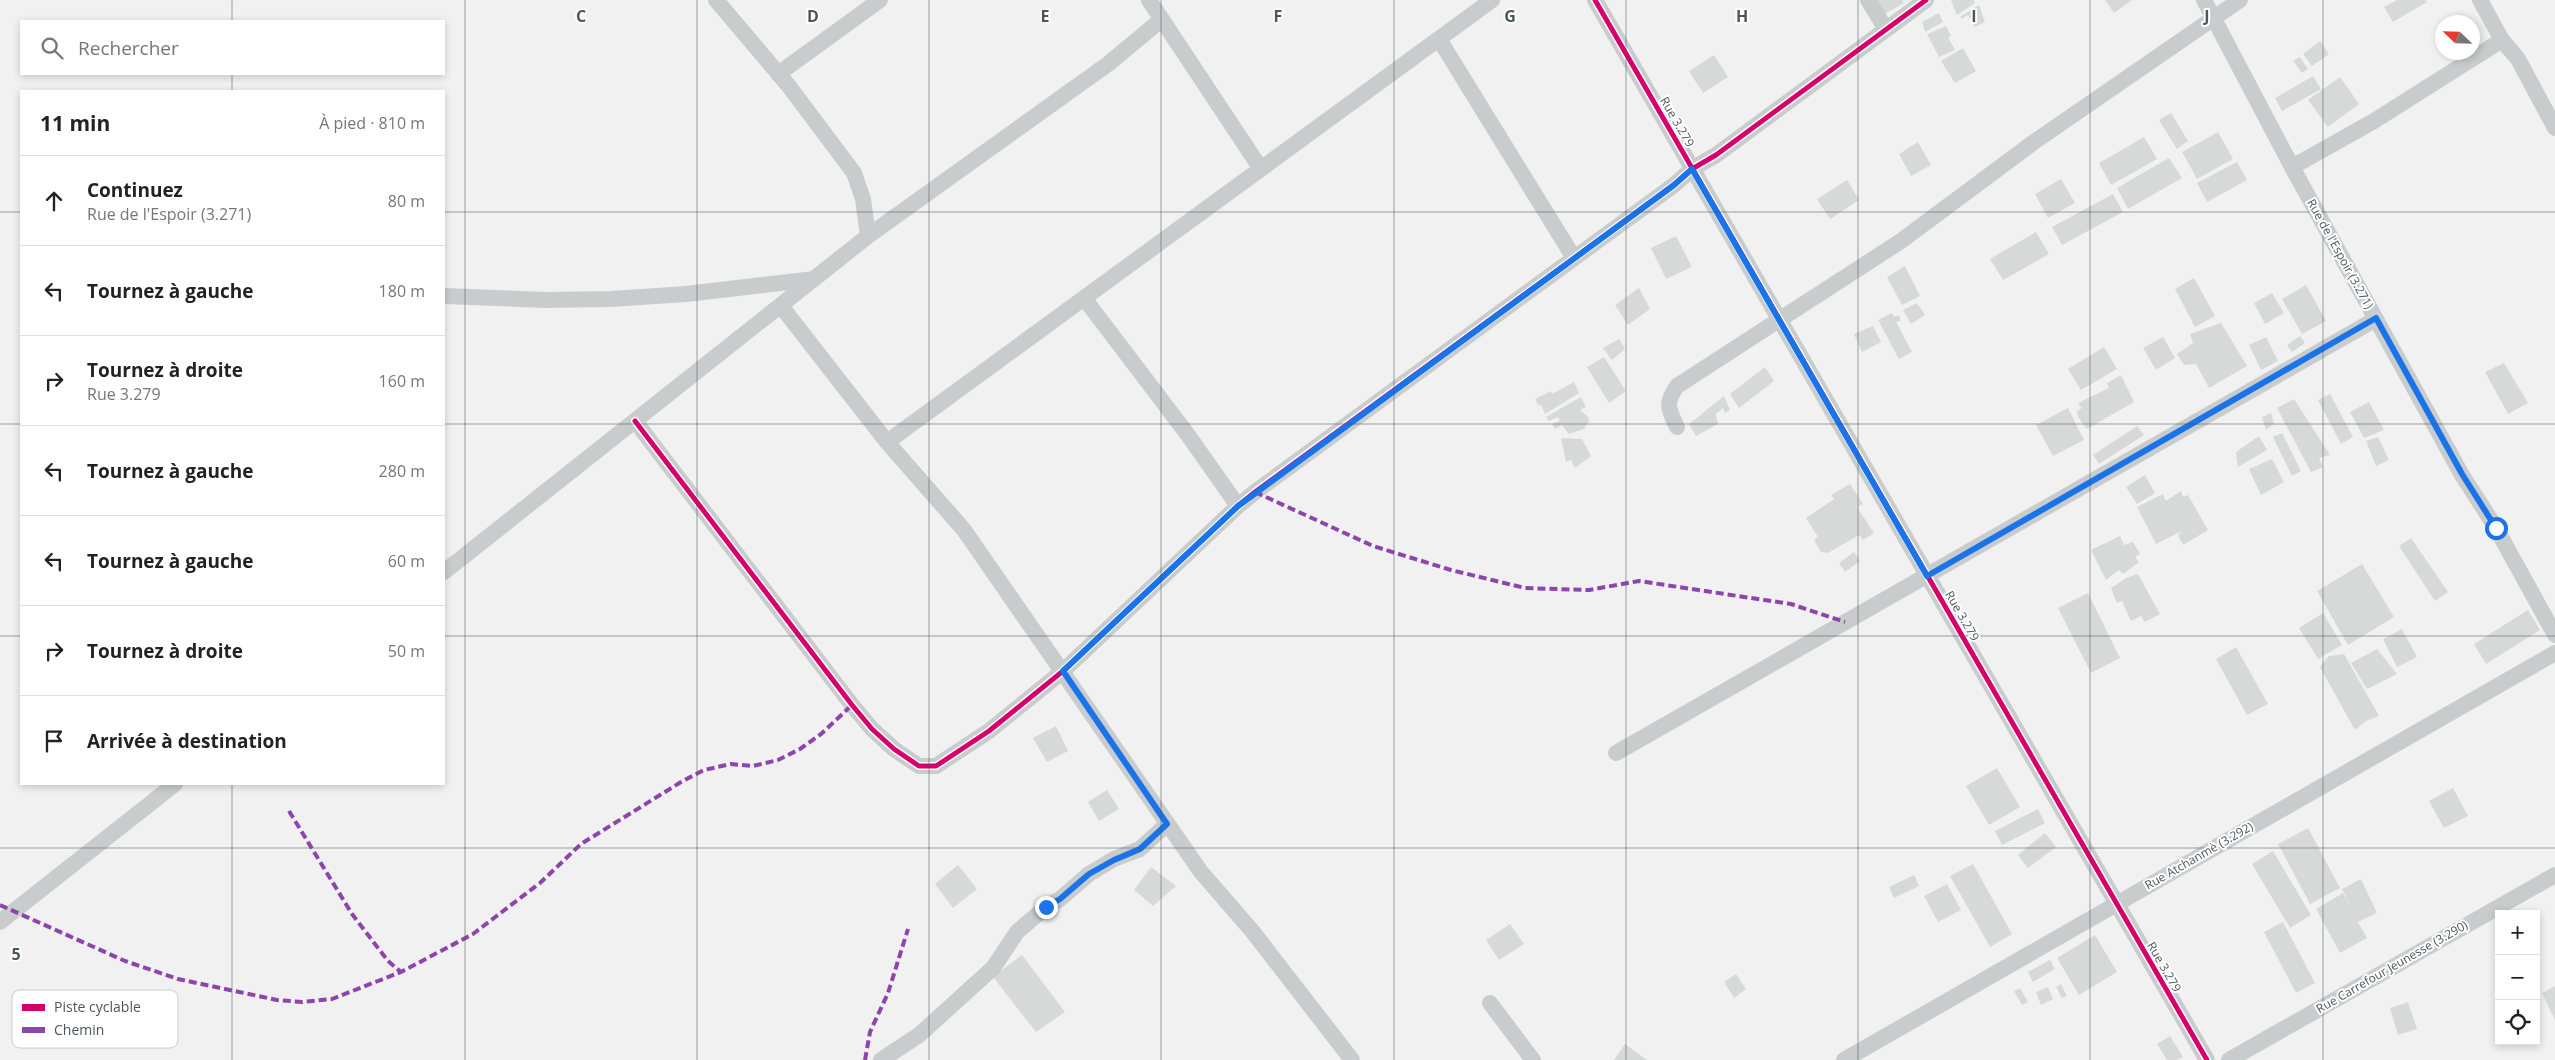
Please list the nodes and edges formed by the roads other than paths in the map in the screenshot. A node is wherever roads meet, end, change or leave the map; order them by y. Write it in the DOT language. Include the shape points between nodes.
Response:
graph roads {
  1 [pos="716,0"];
  2 [pos="880,0"];
  3 [pos="1492,0"];
  4 [pos="1595,0"];
  5 [pos="1868,0"];
  6 [pos="1926,0"];
  7 [pos="2204,0"];
  8 [pos="2240,0"];
  9 [pos="2480,0"];
  10 [pos="1157,7"];
  11 [pos="2214,18"];
  12 [pos="1886,29"];
  13 [pos="1439,39"];
  14 [pos="2502,40"];
  15 [pos="778,74"];
  16 [pos="2555,128"];
  17 [pos="2292,167"];
  18 [pos="1261,169"];
  19 [pos="1692,169"];
  20 [pos="868,236"];
  21 [pos="1574,258"];
  22 [pos="814,279"];
  23 [pos="445,296"];
  24 [pos="1084,298"];
  25 [pos="781,306"];
  26 [pos="2376,318"];
  27 [pos="1780,320"];
  28 [pos="635,421"];
  29 [pos="1677,427"];
  30 [pos="887,442"];
  31 [pos="1238,506"];
  32 [pos="445,571"];
  33 [pos="1927,576"];
  34 [pos="2555,635"];
  35 [pos="2555,652"];
  36 [pos="1063,671"];
  37 [pos="1616,753"];
  38 [pos="174,785"];
  39 [pos="1167,824"];
  40 [pos="2555,875"];
  41 [pos="2116,904"];
  42 [pos="0,922"];
  43 [pos="1490,1003"];
  44 [pos="881,1060"];
  45 [pos="1352,1060"];
  46 [pos="1533,1060"];
  47 [pos="1844,1060"];
  48 [pos="2207,1060"];
  49 [pos="2229,1060"];
  1 -- 15 [label="street"];
  2 -- 15 [label="street"];
  3 -- 13 [label="street"];
  4 -- 19 [label="street, Rue 3.279"];
  5 -- 12 [label="street"];
  6 -- 12 [label="street"];
  7 -- 11 [label="street, Rue de l'Espoir (3.271)"];
  8 -- 11 [label="street"];
  9 -- 14 [label="street"];
  10 -- 18 [label="street"];
  10 -- 20 [label="street" via="1108,64"];
  11 -- 17 [label="street, Rue de l'Espoir (3.271)"];
  11 -- 27 [label="street" via="2011,158 1901,241"];
  12 -- 19 [label="street"];
  13 -- 18 [label="street"];
  13 -- 21 [label="street"];
  14 -- 16 [label="street" via="2518,60"];
  14 -- 17 [label="street" via="2374,122"];
  15 -- 20 [label="street" via="854,173 863,199"];
  17 -- 26 [label="street, Rue de l'Espoir (3.271)"];
  18 -- 24 [label="street"];
  19 -- 21 [label="street"];
  19 -- 27 [label="street, Rue 3.279"];
  20 -- 22 [label="street"];
  21 -- 31 [label="street"];
  22 -- 23 [label="street" via="686,294 611,298 545,300"];
  22 -- 25 [label="street"];
  24 -- 30 [label="street"];
  24 -- 31 [label="street"];
  25 -- 28 [label="street"];
  25 -- 30 [label="street"];
  26 -- 33 [label="street"];
  26 -- 34 [label="street, Rue de l'Espoir (3.271)"];
  27 -- 29 [label="street" via="1677,386 1669,398 1669,411"];
  27 -- 33 [label="street, Rue 3.279"];
  28 -- 32 [label="street"];
  28 -- 36 [label="street" via="852,705 872,729 919,766 936,766 990,731"];
  30 -- 36 [label="street" via="964,530"];
  31 -- 36 [label="street"];
  33 -- 37 [label="street"];
  33 -- 41 [label="street, Rue 3.279"];
  35 -- 41 [label="street, Rue Atchanmè (3.292)"];
  36 -- 39 [label="street"];
  38 -- 42 [label="street"];
  39 -- 44 [label="street" via="1140,849 1089,874 1046,907 1018,932 993,968 919,1035"];
  39 -- 45 [label="street" via="1201,872 1253,932"];
  40 -- 49 [label="street, Rue Carrefour Jeunesse (3.290)"];
  41 -- 47 [label="street, Rue Atchanmè (3.292)"];
  41 -- 48 [label="street, Rue 3.279"];
  43 -- 46 [label="street"];
}
